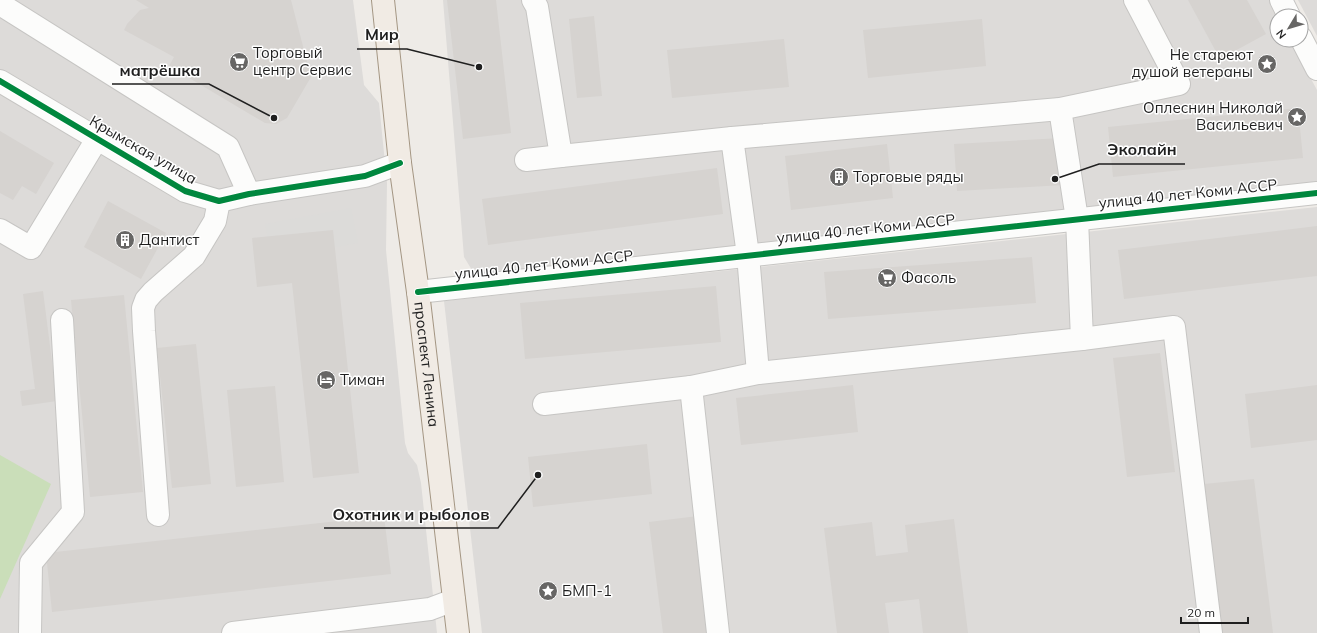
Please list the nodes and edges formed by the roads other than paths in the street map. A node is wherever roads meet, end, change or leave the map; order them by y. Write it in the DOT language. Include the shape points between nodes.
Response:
graph roads {
  1 [pos="383,0"];
  2 [pos="533,0"];
  3 [pos="1135,0"];
  4 [pos="0,4"];
  5 [pos="1306,48"];
  6 [pos="1317,69"];
  7 [pos="0,81"];
  8 [pos="1060,108"];
  9 [pos="732,138"];
  10 [pos="97,139"];
  11 [pos="561,156"];
  12 [pos="526,160"];
  13 [pos="400,163"];
  14 [pos="1317,193"];
  15 [pos="249,194"];
  16 [pos="219,201"];
  17 [pos="1077,219"];
  18 [pos="0,230"];
  19 [pos="748,255"];
  20 [pos="418,292"];
  21 [pos="62,320"];
  22 [pos="1082,339"];
  23 [pos="758,373"];
  24 [pos="691,387"];
  25 [pos="544,404"];
  26 [pos="158,515"];
  27 [pos="454,600"];
  28 [pos="30,633"];
  29 [pos="233,633"];
  30 [pos="458,633"];
  31 [pos="718,633"];
  32 [pos="1211,633"];
  1 -- 13 [label="main road, проспект Ленина"];
  2 -- 11 [label="street" via="537,7"];
  3 -- 8 [label="street" via="1180,84"];
  4 -- 15 [label="street" via="228,147"];
  5 -- 6 [label="street"];
  7 -- 10 [label="street, Крымская улица"];
  8 -- 9 [label="street"];
  8 -- 17 [label="street"];
  9 -- 11 [label="street"];
  9 -- 19 [label="street"];
  10 -- 16 [label="street, Крымская улица" via="185,191"];
  10 -- 18 [label="street" via="31,248"];
  11 -- 12 [label="street"];
  13 -- 15 [label="street, Крымская улица" via="365,176"];
  13 -- 20 [label="main road, проспект Ленина"];
  14 -- 17 [label="street, улица 40 лет Коми АССР"];
  15 -- 16 [label="street, Крымская улица"];
  16 -- 26 [label="street" via="214,221 194,256 153,292 143,308"];
  17 -- 19 [label="street, улица 40 лет Коми АССР"];
  17 -- 22 [label="street"];
  19 -- 20 [label="street, улица 40 лет Коми АССР"];
  19 -- 23 [label="street"];
  20 -- 27 [label="main road, проспект Ленина"];
  21 -- 28 [label="street" via="73,512 31,563"];
  22 -- 23 [label="street"];
  22 -- 32 [label="street" via="1174,327"];
  23 -- 24 [label="street"];
  24 -- 25 [label="street"];
  24 -- 31 [label="street"];
  27 -- 29 [label="street" via="430,609"];
  27 -- 30 [label="main road, проспект Ленина"];
}
